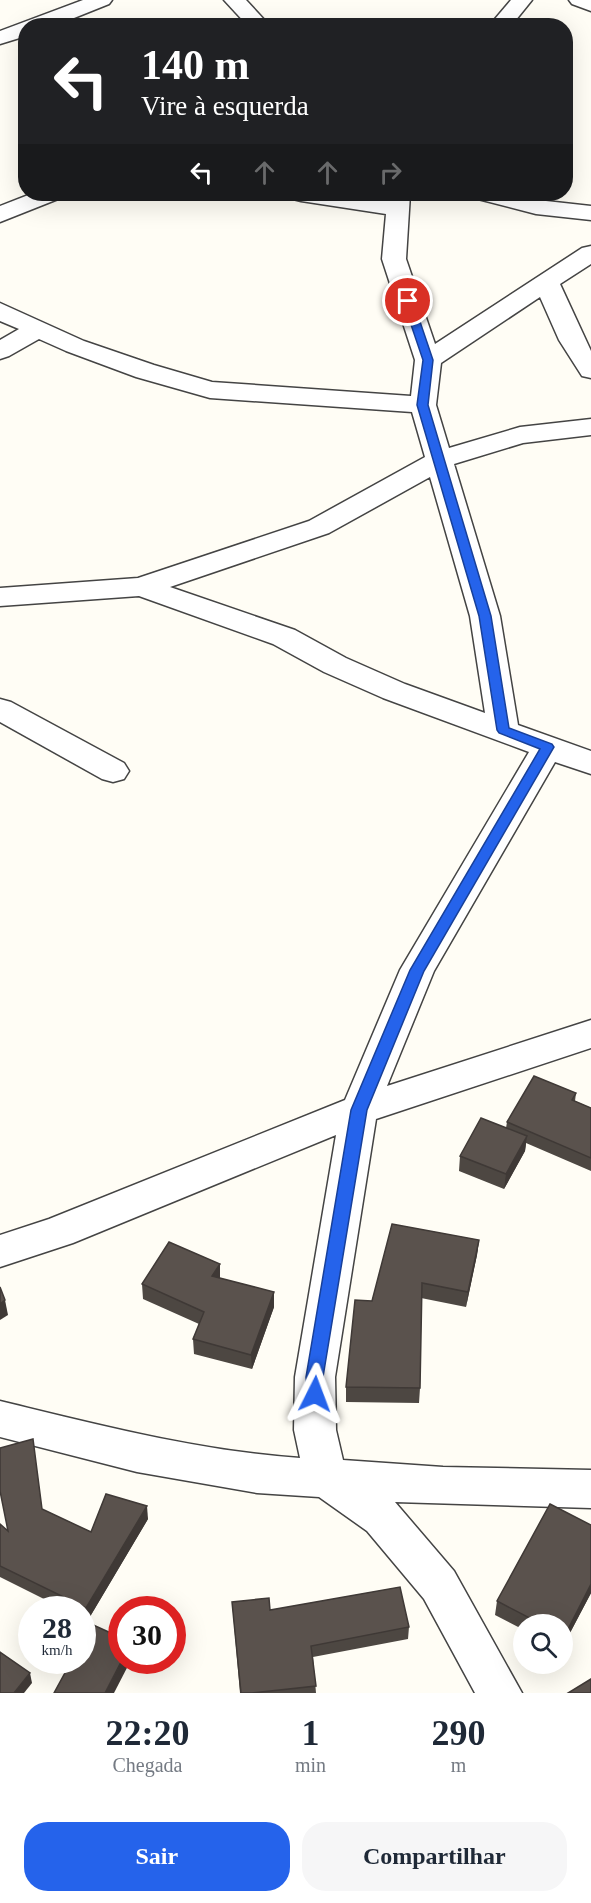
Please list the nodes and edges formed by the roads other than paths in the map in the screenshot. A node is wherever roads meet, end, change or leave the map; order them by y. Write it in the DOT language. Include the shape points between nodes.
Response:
graph roads {
  1 [pos="102,0"];
  2 [pos="234,0"];
  3 [pos="522,0"];
  4 [pos="579,0"];
  5 [pos="591,5"];
  6 [pos="54,18"];
  7 [pos="252,18"];
  8 [pos="506,18"];
  9 [pos="18,31"];
  10 [pos="0,38"];
  11 [pos="33,201"];
  12 [pos="399,201"];
  13 [pos="513,201"];
  14 [pos="591,213"];
  15 [pos="0,215"];
  16 [pos="591,253"];
  17 [pos="548,284"];
  18 [pos="0,310"];
  19 [pos="38,329"];
  20 [pos="0,351"];
  21 [pos="428,360"];
  22 [pos="591,370"];
  23 [pos="423,405"];
  24 [pos="591,427"];
  25 [pos="440,460"];
  26 [pos="141,587"];
  27 [pos="0,597"];
  28 [pos="0,709"];
  29 [pos="503,730"];
  30 [pos="548,747"];
  31 [pos="591,763"];
  32 [pos="113,771"];
  33 [pos="591,1034"];
  34 [pos="359,1110"];
  35 [pos="0,1251"];
  36 [pos="0,1419"];
  37 [pos="326,1478"];
  38 [pos="591,1489"];
  39 [pos="499,1693"];
  1 -- 6 [label="street"];
  2 -- 7 [label="street"];
  3 -- 8 [label="street"];
  4 -- 5 [label="street"];
  9 -- 10 [label="street"];
  11 -- 15 [label="street"];
  12 -- 21 [label="street" via="394,259"];
  13 -- 14 [label="street"];
  16 -- 17 [label="street"];
  17 -- 21 [label="street"];
  17 -- 22 [label="street" via="559,315"];
  18 -- 19 [label="street"];
  19 -- 20 [label="street"];
  19 -- 23 [label="street" via="145,371 210,390"];
  21 -- 23 [label="street"];
  23 -- 25 [label="street"];
  24 -- 25 [label="street" via="520,435"];
  25 -- 26 [label="street" via="319,527"];
  25 -- 29 [label="street" via="485,616"];
  26 -- 27 [label="street"];
  26 -- 29 [label="street" via="284,637 367,680"];
  28 -- 32 [label="street"];
  29 -- 30 [label="street"];
  30 -- 31 [label="street"];
  30 -- 34 [label="street" via="417,970"];
  33 -- 34 [label="street"];
  34 -- 35 [label="street" via="59,1232"];
  34 -- 37 [label="street" via="315,1377 315,1430"];
  36 -- 37 [label="street" via="137,1453 257,1474"];
  37 -- 38 [label="street" via="443,1486"];
  37 -- 39 [label="street" via="382,1517 439,1585"];
}
